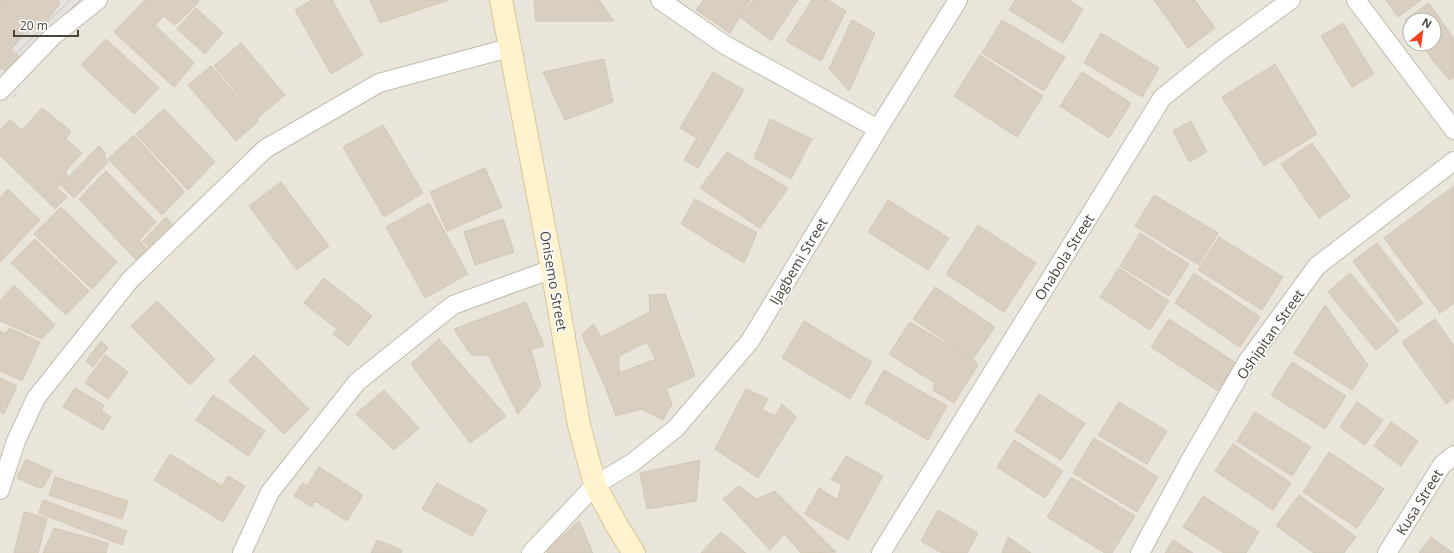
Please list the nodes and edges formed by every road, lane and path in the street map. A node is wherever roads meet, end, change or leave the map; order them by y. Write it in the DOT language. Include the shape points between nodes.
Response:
graph roads {
  1 [pos="98,0"];
  2 [pos="501,0"];
  3 [pos="660,0"];
  4 [pos="958,0"];
  5 [pos="1291,0"];
  6 [pos="1356,0"];
  7 [pos="509,48"];
  8 [pos="0,91"];
  9 [pos="1452,123"];
  10 [pos="878,129"];
  11 [pos="1454,161"];
  12 [pos="552,269"];
  13 [pos="1454,455"];
  14 [pos="595,485"];
  15 [pos="0,490"];
  16 [pos="242,553"];
  17 [pos="531,553"];
  18 [pos="634,553"];
  19 [pos="881,553"];
  20 [pos="1140,553"];
  21 [pos="1387,553"];
  1 -- 8 [label="street" via="54,36"];
  2 -- 7 [label="street, Onisemo Street"];
  3 -- 10 [label="street" via="725,45"];
  4 -- 10 [label="street, Ijagbemi Street"];
  5 -- 19 [label="street, Onabola Street" via="1219,52 1162,98"];
  6 -- 9 [label="street"];
  7 -- 12 [label="street, Onisemo Street"];
  7 -- 15 [label="street" via="380,83 265,149 130,280 36,398 16,441"];
  10 -- 14 [label="street, Ijagbemi Street" via="750,340 676,428 632,463"];
  11 -- 20 [label="street, Oshipitan Street" via="1317,266 1248,362 1188,464"];
  12 -- 14 [label="street, Onisemo Street" via="579,425"];
  12 -- 16 [label="street" via="453,305 357,382 270,492"];
  13 -- 21 [label="street, Kusa Street" via="1442,465"];
  14 -- 17 [label="street, Ijagbemi Street"];
  14 -- 18 [label="street, Onisemo Street"];
}
